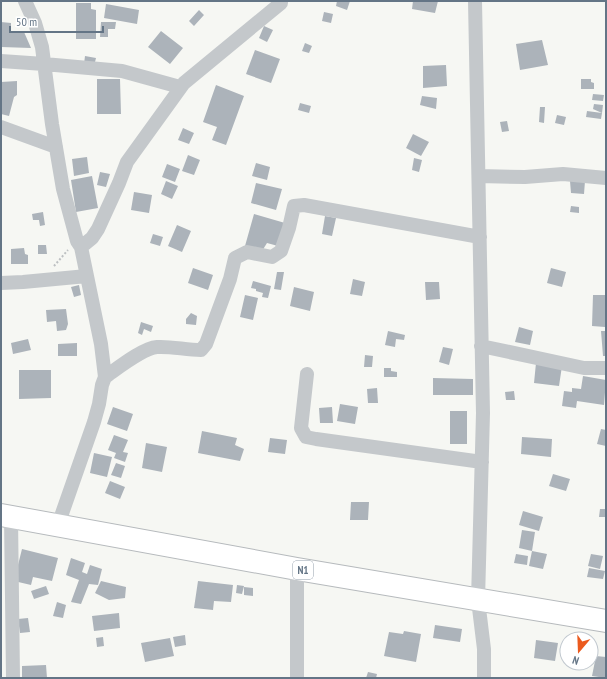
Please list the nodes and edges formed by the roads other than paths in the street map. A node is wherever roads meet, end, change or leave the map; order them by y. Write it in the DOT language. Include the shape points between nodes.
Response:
graph roads {
  1 [pos="25,1"];
  2 [pos="281,1"];
  3 [pos="475,1"];
  4 [pos="1,61"];
  5 [pos="44,64"];
  6 [pos="180,87"];
  7 [pos="1,127"];
  8 [pos="56,147"];
  9 [pos="479,176"];
  10 [pos="606,178"];
  11 [pos="480,237"];
  12 [pos="79,244"];
  13 [pos="86,276"];
  14 [pos="1,283"];
  15 [pos="482,346"];
  16 [pos="606,368"];
  17 [pos="307,374"];
  18 [pos="105,377"];
  19 [pos="482,462"];
  20 [pos="6,516"];
  21 [pos="58,525"];
  22 [pos="297,569"];
  23 [pos="478,600"];
  24 [pos="606,621"];
  25 [pos="13,678"];
  26 [pos="297,678"];
  27 [pos="484,678"];
  1 -- 5 [label="street" via="35,23"];
  2 -- 6 [label="street"];
  3 -- 9 [label="street"];
  4 -- 5 [label="street"];
  5 -- 6 [label="street" via="122,71"];
  5 -- 8 [label="street"];
  6 -- 12 [label="street" via="127,162 98,229 92,238"];
  7 -- 8 [label="street"];
  8 -- 12 [label="street" via="63,189"];
  9 -- 10 [label="street" via="525,177 563,174"];
  9 -- 11 [label="street"];
  11 -- 15 [label="street"];
  11 -- 18 [label="street" via="304,205 294,206 280,251 272,257 247,252 234,258 230,279 206,344 200,350 156,347 146,349"];
  12 -- 13 [label="street"];
  13 -- 14 [label="street"];
  13 -- 18 [label="street" via="101,344"];
  15 -- 16 [label="street" via="584,368"];
  15 -- 19 [label="street"];
  17 -- 19 [label="street" via="301,428 306,437"];
  18 -- 21 [label="street" via="94,422"];
  19 -- 23 [label="street"];
  20 -- 21 [label="highway, N1"];
  20 -- 25 [label="street"];
  21 -- 22 [label="highway, N1"];
  22 -- 23 [label="highway, N1"];
  22 -- 26 [label="street"];
  23 -- 24 [label="highway, N1"];
  23 -- 27 [label="street" via="484,649"];
}
